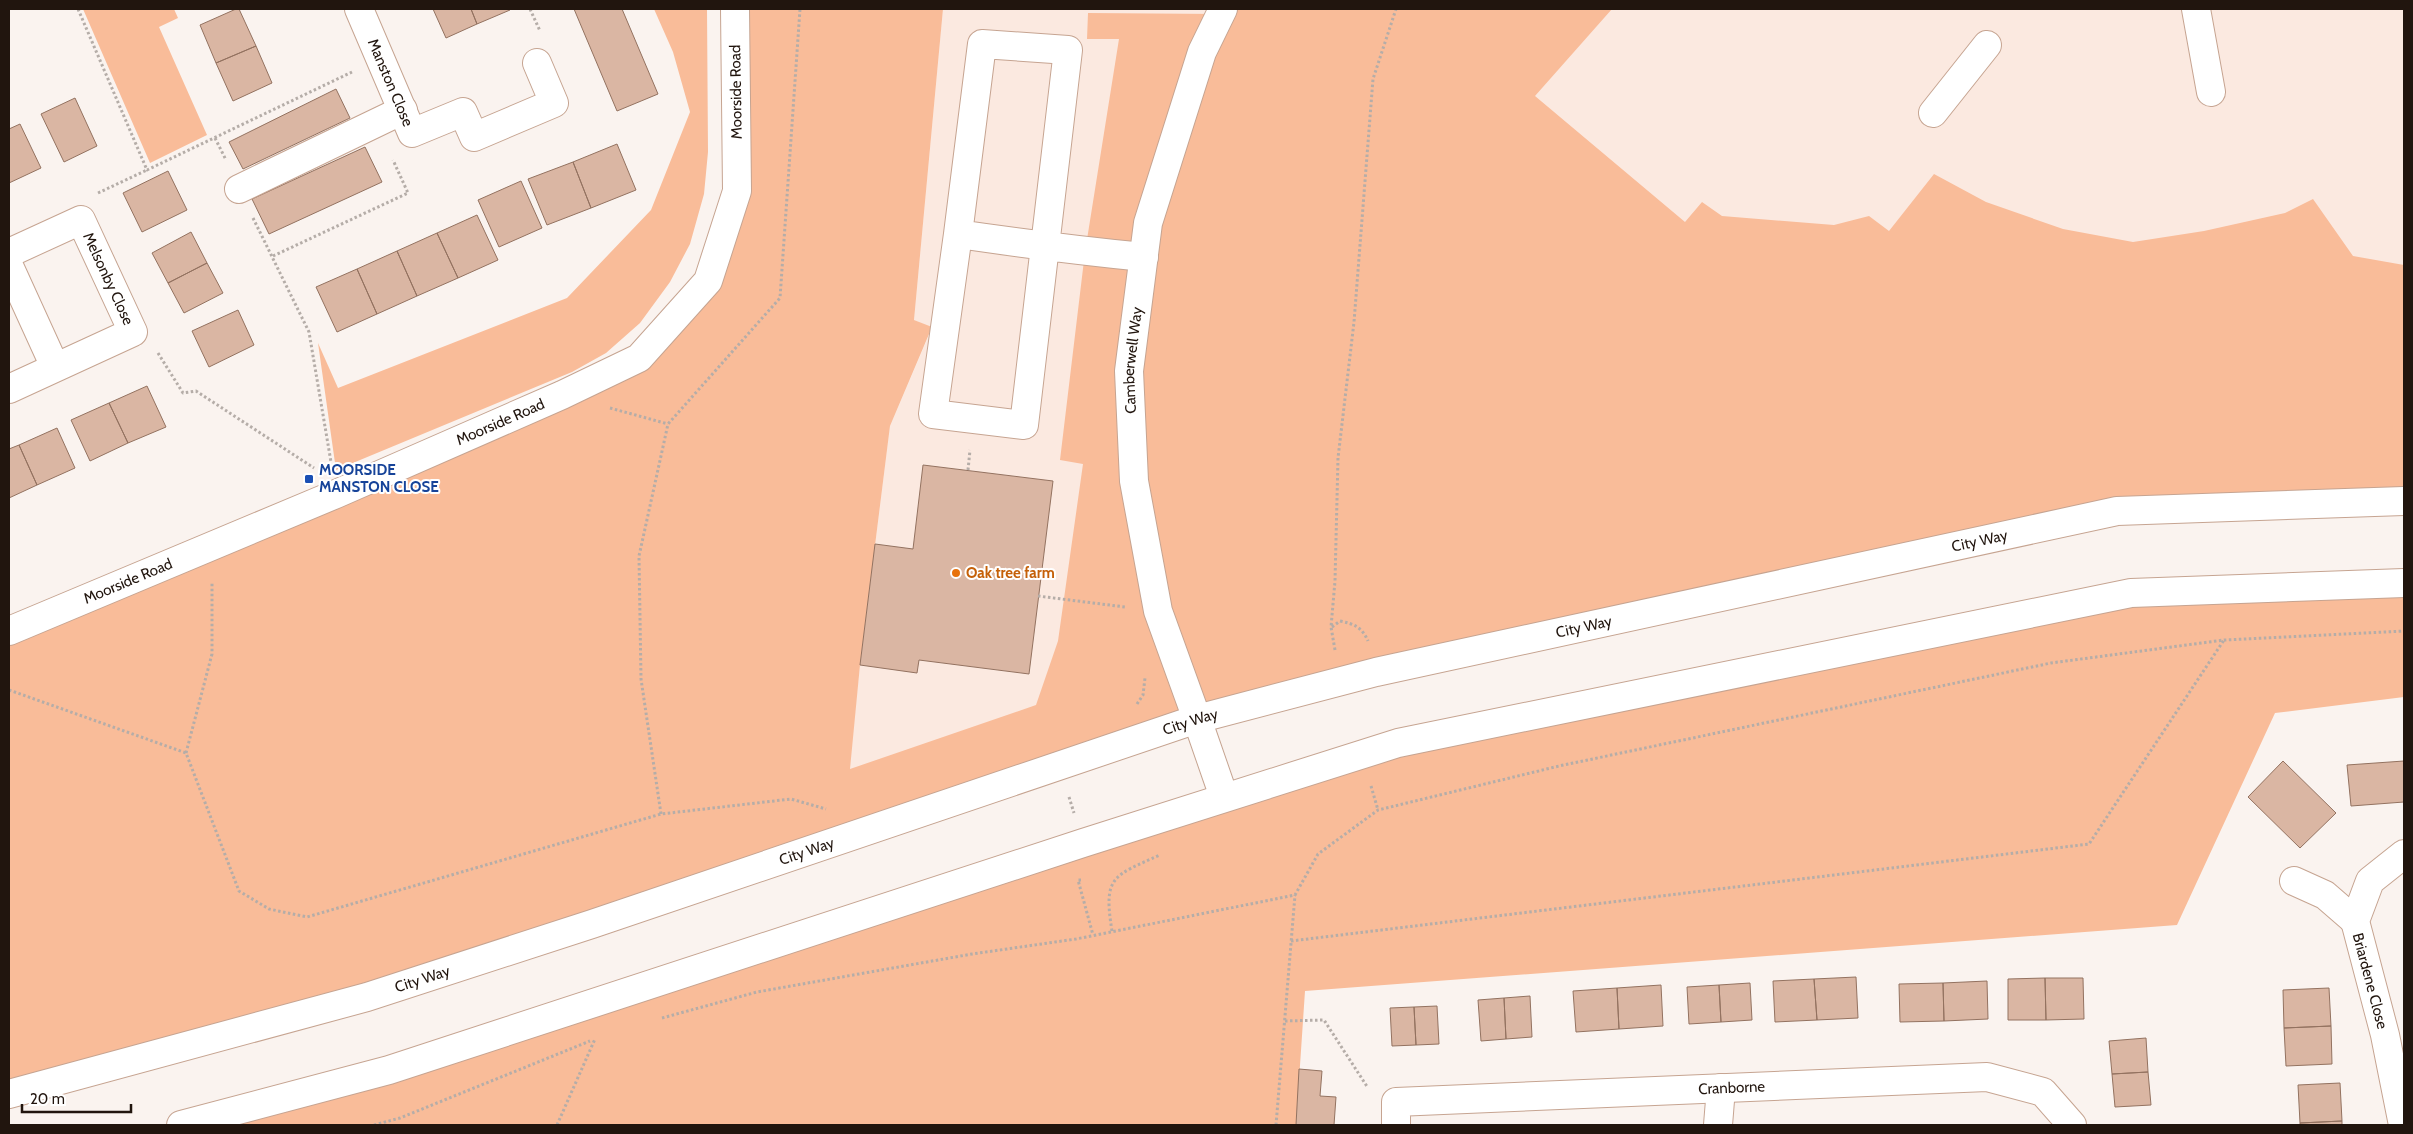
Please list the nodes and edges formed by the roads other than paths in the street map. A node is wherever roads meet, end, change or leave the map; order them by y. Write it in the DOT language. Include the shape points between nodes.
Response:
graph roads {
  1 [pos="359,9"];
  2 [pos="735,9"];
  3 [pos="1222,9"];
  4 [pos="2196,9"];
  5 [pos="1987,45"];
  6 [pos="537,62"];
  7 [pos="2211,92"];
  8 [pos="1933,113"];
  9 [pos="407,122"];
  10 [pos="239,189"];
  11 [pos="958,234"];
  12 [pos="1045,246"];
  13 [pos="9,253"];
  14 [pos="1144,257"];
  15 [pos="9,266"];
  16 [pos="55,367"];
  17 [pos="9,389"];
  18 [pos="2404,501"];
  19 [pos="2404,583"];
  20 [pos="9,631"];
  21 [pos="1197,719"];
  22 [pos="1224,797"];
  23 [pos="2404,854"];
  24 [pos="2294,881"];
  25 [pos="2355,921"];
  26 [pos="1721,1088"];
  27 [pos="9,1094"];
  28 [pos="1396,1114"];
  29 [pos="181,1125"];
  30 [pos="1718,1125"];
  31 [pos="2072,1125"];
  32 [pos="2403,1125"];
  1 -- 9 [label="main road, Manston Close"];
  2 -- 20 [label="main road, Moorside Road" via="737,191 708,281 639,358 562,395 212,548"];
  3 -- 14 [label="main road, Camberwell Way" via="1202,52 1148,223"];
  4 -- 7 [label="main road"];
  5 -- 8 [label="main road"];
  6 -- 9 [label="main road, Manston Close" via="554,103 474,137 459,103"];
  9 -- 10 [label="main road"];
  11 -- 12 [label="main road"];
  11 -- 12 [label="main road" via="933,414 1024,425"];
  11 -- 12 [label="main road" via="982,44 1068,50"];
  12 -- 14 [label="main road"];
  13 -- 16 [label="main road, Melsonby Close" via="81,220 133,332"];
  14 -- 21 [label="main road, Camberwell Way" via="1129,370 1134,481 1158,611"];
  15 -- 16 [label="main road"];
  16 -- 17 [label="main road, Melsonby Close"];
  18 -- 21 [label="main road, City Way" via="2117,511 1376,672"];
  19 -- 22 [label="main road" via="2131,593 1398,742"];
  21 -- 22 [label="main road, Camberwell Way"];
  21 -- 27 [label="main road, City Way" via="368,997"];
  22 -- 29 [label="main road" via="389,1070"];
  23 -- 25 [label="main road, Briardene Close" via="2370,881"];
  24 -- 25 [label="main road" via="2326,895"];
  25 -- 32 [label="main road, Briardene Close" via="2385,1035"];
  26 -- 28 [label="main road, Cranborne"];
  26 -- 30 [label="main road"];
  26 -- 31 [label="main road, Cranborne" via="1987,1077 2043,1092"];
}
